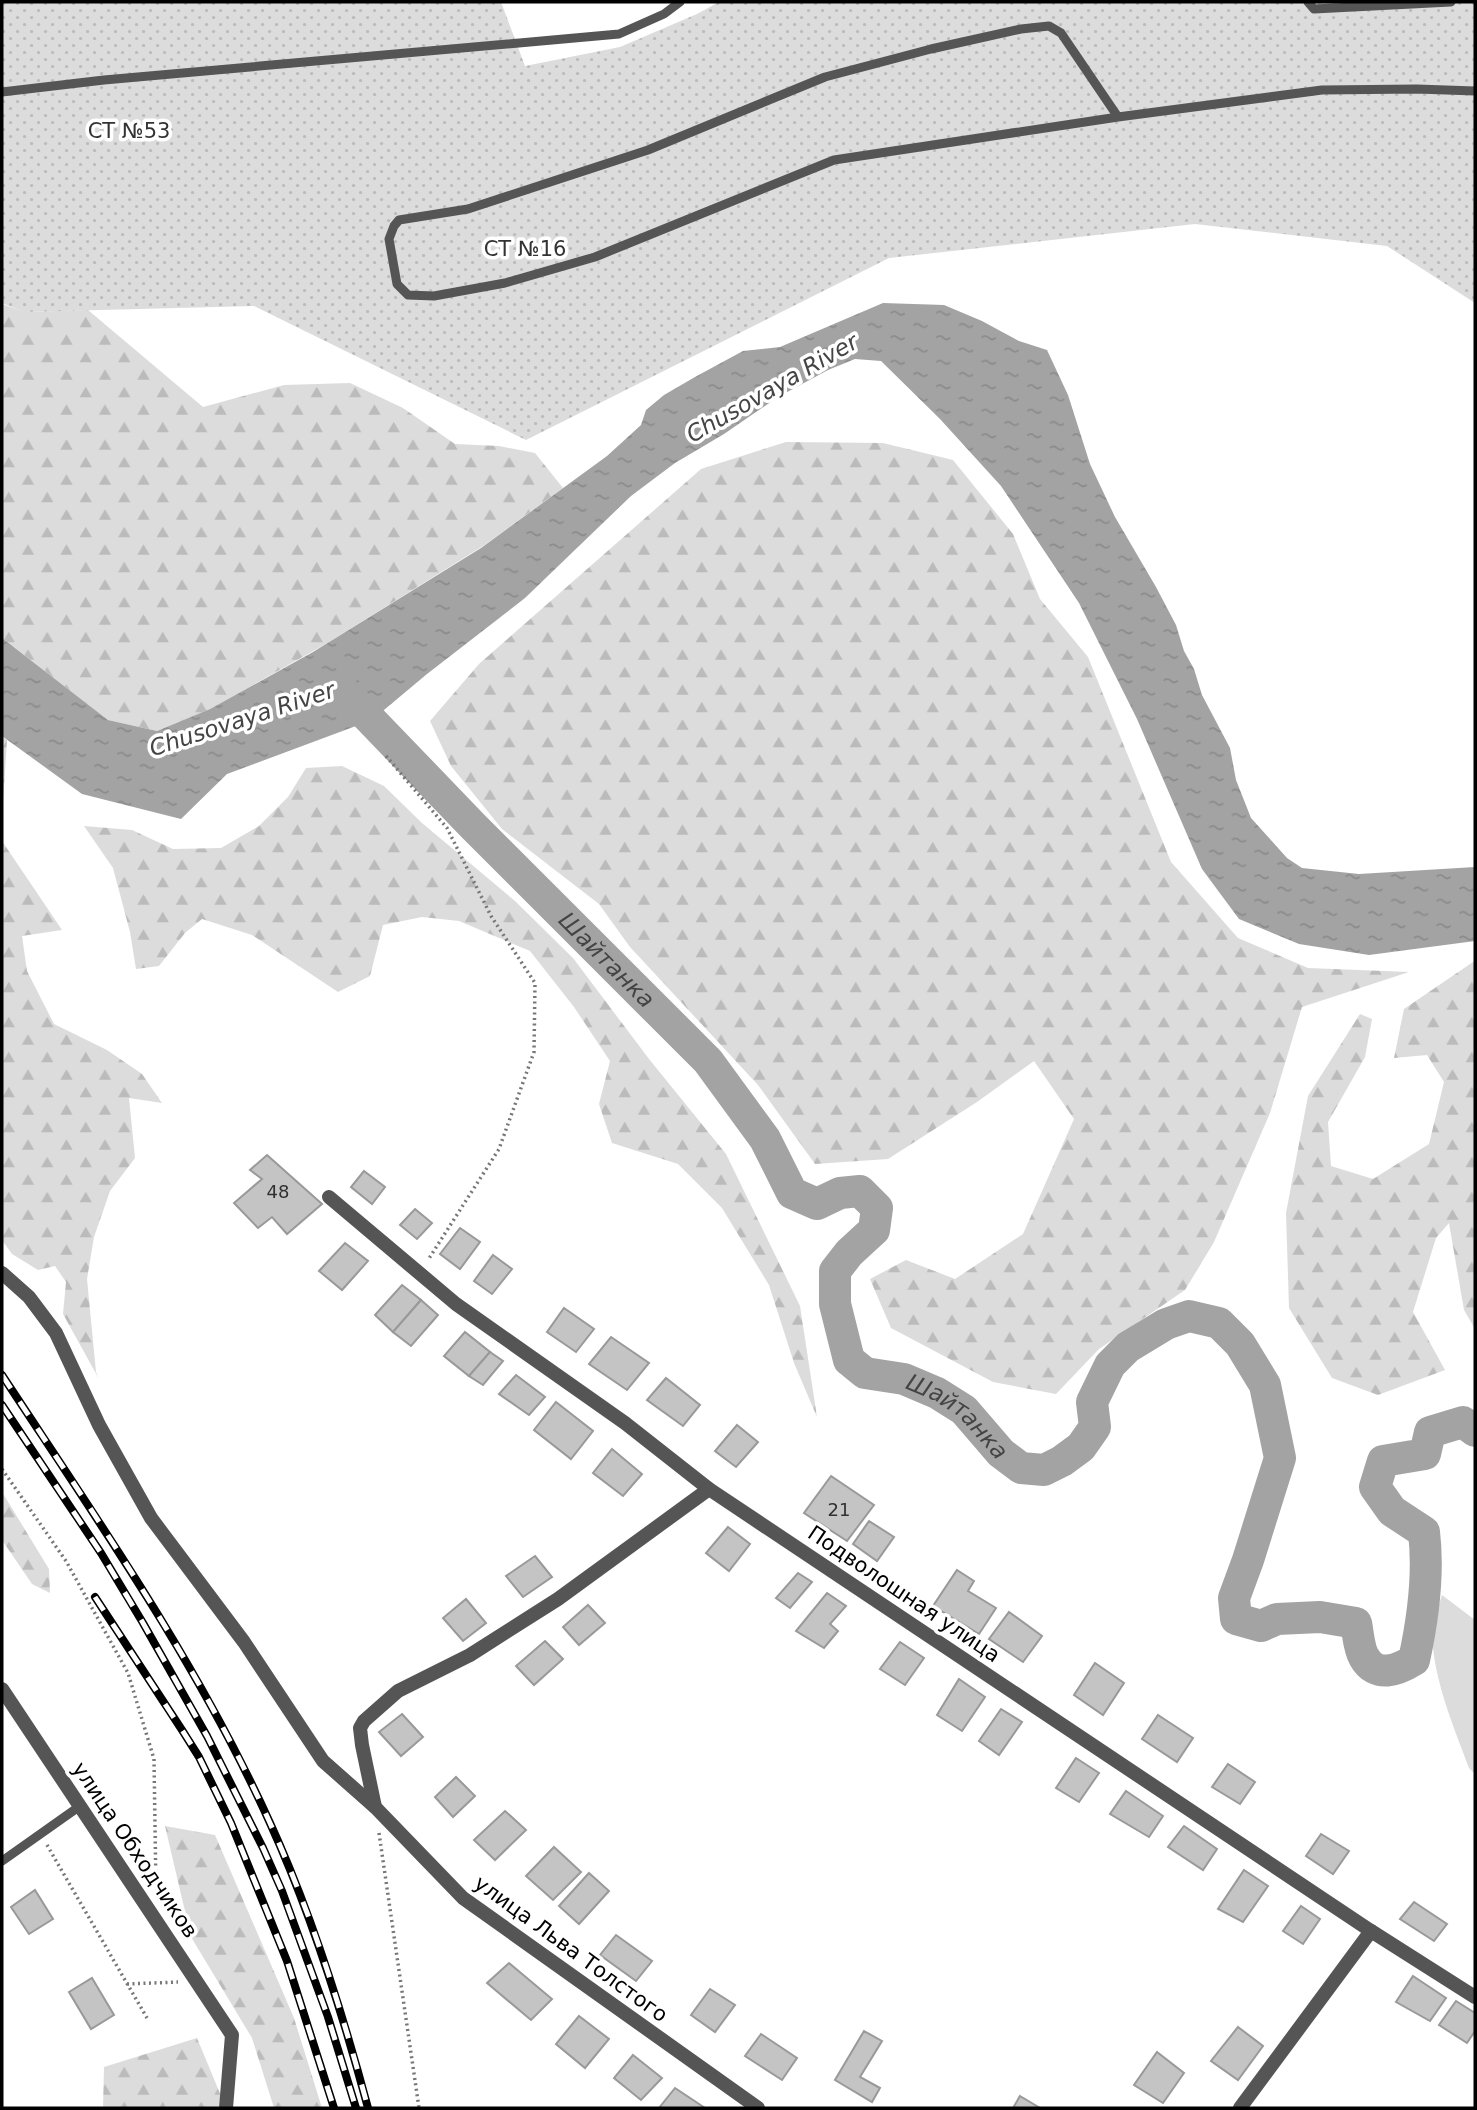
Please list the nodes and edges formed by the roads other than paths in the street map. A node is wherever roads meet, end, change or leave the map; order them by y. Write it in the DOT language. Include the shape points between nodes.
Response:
graph roads {
  1 [pos="680,2"];
  2 [pos="1308,2"];
  3 [pos="1451,2"];
  4 [pos="1475,90"];
  5 [pos="2,92"];
  6 [pos="1118,117"];
  7 [pos="329,1197"];
  8 [pos="2,1273"];
  9 [pos="709,1489"];
  10 [pos="2,1689"];
  11 [pos="80,1806"];
  12 [pos="375,1807"];
  13 [pos="2,1861"];
  14 [pos="1371,1931"];
  15 [pos="1475,1997"];
  16 [pos="226,2108"];
  17 [pos="758,2108"];
  18 [pos="1240,2108"];
  1 -- 5 [label="lane" via="619,34"];
  2 -- 3 [label="lane" via="1314,9"];
  4 -- 6 [label="lane" via="1322,90"];
  6 -- 6 [label="lane" via="834,160 594,257 505,283 433,296 408,296 397,284 388,239 399,220 468,209 648,150 825,77 1021,29 1049,26 1061,33"];
  7 -- 9 [label="street, Подволошная улица" via="456,1304 625,1423"];
  8 -- 12 [label="street, улица Льва Толстого" via="29,1297 56,1333 99,1425 151,1518 244,1642 323,1761"];
  9 -- 12 [label="street" via="558,1599 470,1655 398,1691 364,1721 362,1745"];
  9 -- 14 [label="street, Подволошная улица"];
  10 -- 11 [label="street, улица Обходчиков"];
  11 -- 13 [label="lane"];
  11 -- 16 [label="street, улица Обходчиков" via="232,2035"];
  12 -- 17 [label="street, улица Льва Толстого" via="463,1898"];
  14 -- 15 [label="street, Подволошная улица"];
  14 -- 18 [label="street"];
}
